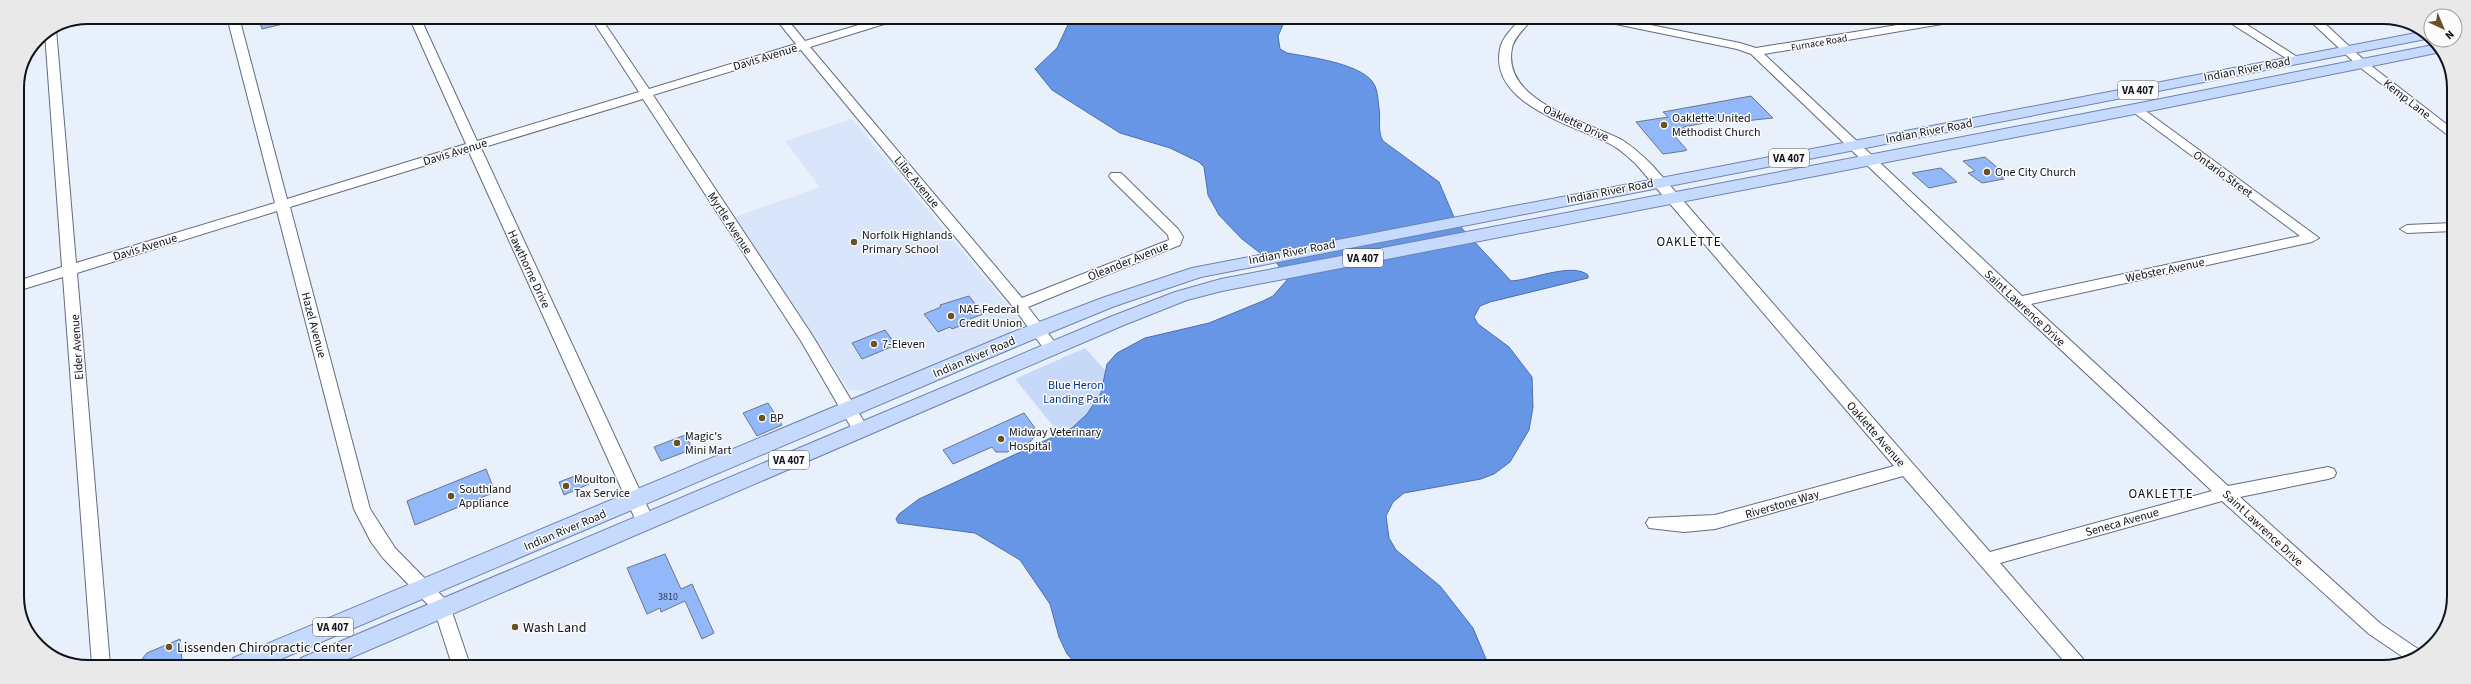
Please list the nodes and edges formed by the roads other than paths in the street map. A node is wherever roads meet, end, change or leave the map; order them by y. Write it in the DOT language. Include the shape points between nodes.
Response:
graph roads {
  1 [pos="235,24"];
  2 [pos="417,24"];
  3 [pos="600,24"];
  4 [pos="785,24"];
  5 [pos="874,24"];
  6 [pos="1523,24"];
  7 [pos="1635,24"];
  8 [pos="1924,24"];
  9 [pos="2238,24"];
  10 [pos="2318,24"];
  11 [pos="51,36"];
  12 [pos="2420,36"];
  13 [pos="803,46"];
  14 [pos="2434,49"];
  15 [pos="2346,50"];
  16 [pos="1755,52"];
  17 [pos="2296,60"];
  18 [pos="2361,63"];
  19 [pos="646,94"];
  20 [pos="2135,109"];
  21 [pos="2447,131"];
  22 [pos="473,146"];
  23 [pos="1852,146"];
  24 [pos="1867,160"];
  25 [pos="1116,176"];
  26 [pos="1660,182"];
  27 [pos="1674,197"];
  28 [pos="282,205"];
  29 [pos="2447,227"];
  30 [pos="2407,229"];
  31 [pos="2312,238"];
  32 [pos="71,270"];
  33 [pos="24,284"];
  34 [pos="2018,302"];
  35 [pos="1020,305"];
  36 [pos="1038,330"];
  37 [pos="1052,349"];
  38 [pos="849,410"];
  39 [pos="861,430"];
  40 [pos="1906,469"];
  41 [pos="2328,473"];
  42 [pos="2227,493"];
  43 [pos="635,501"];
  44 [pos="645,521"];
  45 [pos="1654,523"];
  46 [pos="1987,560"];
  47 [pos="426,589"];
  48 [pos="443,608"];
  49 [pos="2411,653"];
  50 [pos="101,660"];
  51 [pos="253,660"];
  52 [pos="321,660"];
  53 [pos="459,660"];
  54 [pos="2075,660"];
  1 -- 28 [label="street, Hazel Avenue"];
  2 -- 22 [label="street, Hawthorne Drive"];
  3 -- 19 [label="street, Myrtle Avenue"];
  4 -- 13 [label="street, Lilac Avenue"];
  5 -- 13 [label="street, Davis Avenue"];
  6 -- 26 [label="street, Oaklette Drive" via="1507,47 1505,66 1511,80 1547,112 1618,143 1636,156"];
  7 -- 16 [label="street, Saint Lawrence Drive" via="1740,46"];
  8 -- 16 [label="street, Furnace Road"];
  9 -- 17 [label="street"];
  10 -- 15 [label="street, Kemp Lane"];
  11 -- 32 [label="street, Elder Avenue"];
  12 -- 15 [label="main road, Indian River Road / VA 407"];
  13 -- 19 [label="street, Davis Avenue"];
  13 -- 35 [label="street, Lilac Avenue"];
  14 -- 18 [label="main road, Indian River Road / VA 407"];
  15 -- 17 [label="main road, Indian River Road / VA 407"];
  15 -- 18 [label="street, Kemp Lane"];
  16 -- 23 [label="street, Saint Lawrence Drive"];
  17 -- 23 [label="main road, Indian River Road / VA 407"];
  18 -- 20 [label="main road, Indian River Road / VA 407"];
  18 -- 21 [label="street, Kemp Lane"];
  19 -- 22 [label="street, Davis Avenue"];
  19 -- 38 [label="street, Myrtle Avenue" via="806,339"];
  20 -- 24 [label="main road, Indian River Road / VA 407"];
  20 -- 31 [label="street, Ontario Street"];
  22 -- 28 [label="street, Davis Avenue"];
  22 -- 43 [label="street, Hawthorne Drive"];
  23 -- 24 [label="street, Saint Lawrence Drive"];
  23 -- 26 [label="main road, Indian River Road / VA 407"];
  24 -- 27 [label="main road, Indian River Road / VA 407"];
  24 -- 34 [label="street, Saint Lawrence Drive"];
  25 -- 35 [label="street, Oleander Avenue" via="1173,232 1175,242"];
  26 -- 27 [label="street, Oaklette Drive"];
  26 -- 36 [label="main road, Indian River Road / VA 407" via="1198,272 1154,285"];
  27 -- 37 [label="main road, Indian River Road / VA 407" via="1206,289 1148,308"];
  27 -- 40 [label="street, Oaklette Avenue"];
  28 -- 32 [label="street, Davis Avenue"];
  28 -- 47 [label="street, Hazel Avenue" via="362,508 385,548"];
  29 -- 30 [label="street"];
  31 -- 34 [label="street, Webster Avenue"];
  32 -- 33 [label="street, Davis Avenue"];
  32 -- 50 [label="street, Elder Avenue"];
  34 -- 42 [label="street, Saint Lawrence Drive"];
  35 -- 36 [label="street, Lilac Avenue"];
  36 -- 37 [label="street, Lilac Avenue"];
  36 -- 38 [label="main road, Indian River Road / VA 407"];
  37 -- 39 [label="main road, Indian River Road / VA 407"];
  38 -- 39 [label="street, Myrtle Avenue"];
  38 -- 43 [label="main road, Indian River Road / VA 407"];
  39 -- 44 [label="main road, Indian River Road / VA 407"];
  40 -- 45 [label="street, Riverstone Way" via="1715,522 1684,525"];
  40 -- 46 [label="street, Oaklette Avenue"];
  41 -- 42 [label="street, Seneca Avenue"];
  42 -- 46 [label="street, Seneca Avenue"];
  42 -- 49 [label="street, Saint Lawrence Drive" via="2275,540 2375,629"];
  43 -- 44 [label="street, Hawthorne Drive"];
  43 -- 47 [label="main road, Indian River Road / VA 407"];
  44 -- 48 [label="main road, Indian River Road / VA 407"];
  46 -- 54 [label="street, Oaklette Avenue"];
  47 -- 48 [label="street, Hazel Avenue"];
  47 -- 51 [label="main road, Indian River Road / VA 407"];
  48 -- 52 [label="main road, Indian River Road / VA 407"];
  48 -- 53 [label="street"];
}
